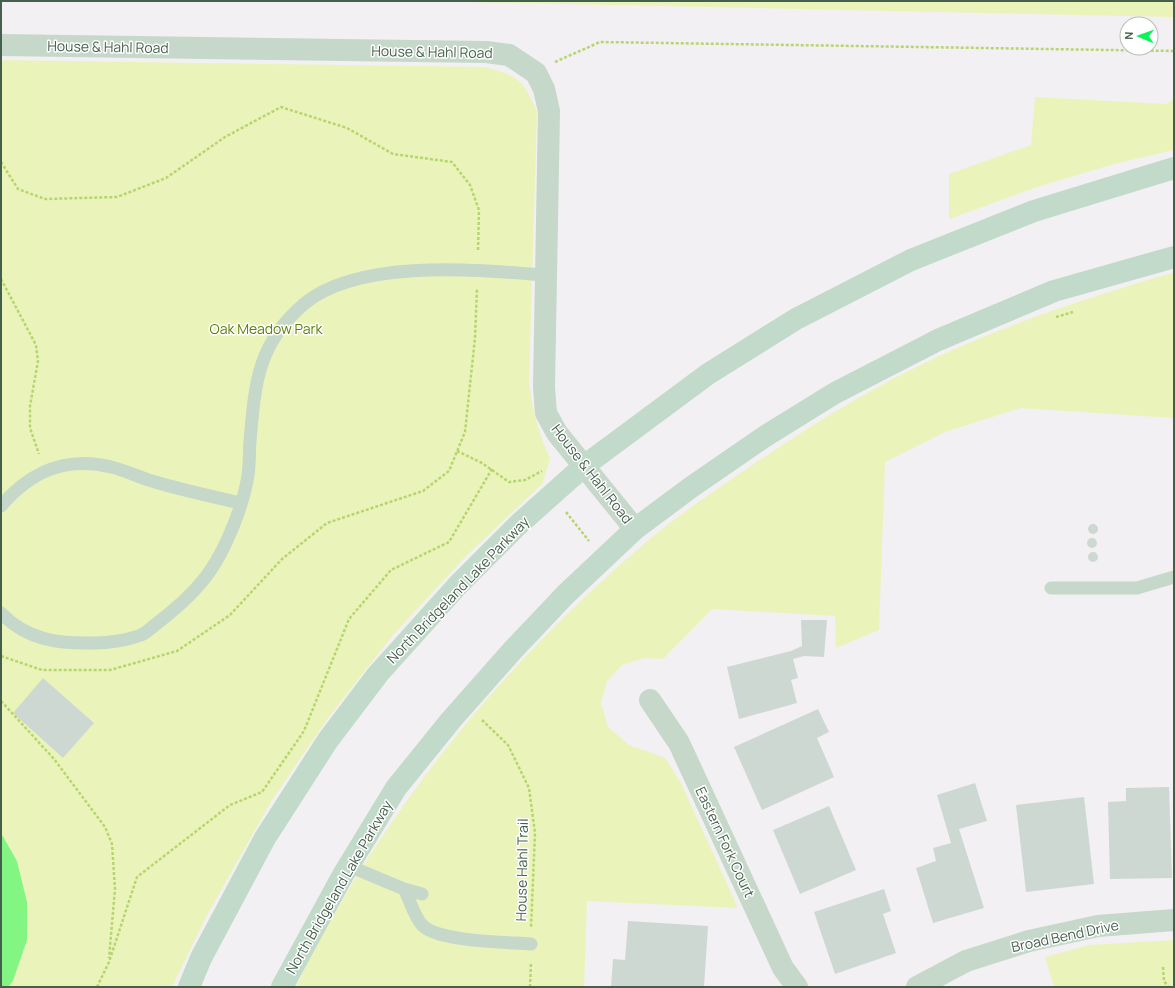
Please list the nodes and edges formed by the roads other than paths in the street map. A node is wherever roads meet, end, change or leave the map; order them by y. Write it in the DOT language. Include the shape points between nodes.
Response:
graph roads {
  1 [pos="1,46"];
  2 [pos="1174,168"];
  3 [pos="1174,257"];
  4 [pos="545,275"];
  5 [pos="584,466"];
  6 [pos="240,503"];
  7 [pos="1,506"];
  8 [pos="635,530"];
  9 [pos="1174,577"];
  10 [pos="1051,588"];
  11 [pos="1,612"];
  12 [pos="650,700"];
  13 [pos="349,866"];
  14 [pos="404,889"];
  15 [pos="422,894"];
  16 [pos="1174,920"];
  17 [pos="531,944"];
  18 [pos="188,987"];
  19 [pos="282,987"];
  20 [pos="797,987"];
  21 [pos="917,987"];
  1 -- 4 [label="street, House & Hahl Road" via="486,52 509,55 536,73 544,89 549,111"];
  2 -- 5 [label="main road, North Bridgeland Lake Parkway" via="1034,211 911,260 796,319 708,374"];
  3 -- 8 [label="main road, North Bridgeland Lake Parkway" via="1054,291 938,340 835,393 764,437"];
  4 -- 5 [label="street, House & Hahl Road" via="546,413 557,433"];
  4 -- 6 [label="lane" via="477,270 384,274 334,286 306,302 288,318 275,335 262,363 254,389 247,480"];
  5 -- 8 [label="street, House & Hahl Road"];
  5 -- 18 [label="main road, North Bridgeland Lake Parkway" via="519,524 378,674 328,740 265,838"];
  6 -- 7 [label="lane" via="152,481 111,467 79,463 56,466 34,477"];
  6 -- 11 [label="lane" via="232,529 210,571 177,608 142,634 106,643 47,641 22,630"];
  8 -- 13 [label="main road, North Bridgeland Lake Parkway" via="566,594 451,720 396,788"];
  9 -- 10 [label="lane" via="1137,588"];
  12 -- 20 [label="street, Eastern Fork Court" via="680,743 783,968"];
  13 -- 14 [label="lane"];
  13 -- 19 [label="main road, North Bridgeland Lake Parkway"];
  14 -- 15 [label="lane"];
  14 -- 17 [label="lane" via="422,925 430,931 444,937"];
  16 -- 21 [label="street, Broad Bend Drive" via="1098,926 1029,941 966,961"];
}
